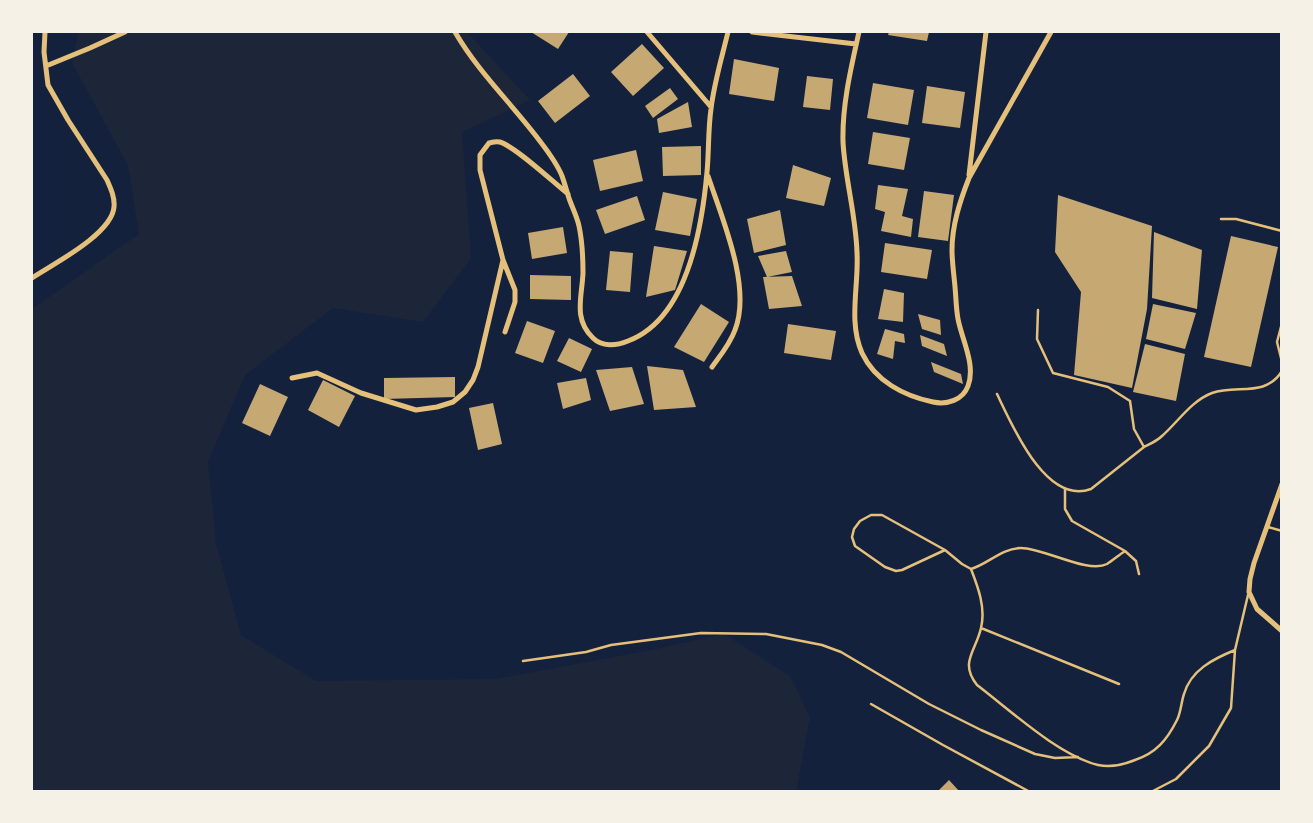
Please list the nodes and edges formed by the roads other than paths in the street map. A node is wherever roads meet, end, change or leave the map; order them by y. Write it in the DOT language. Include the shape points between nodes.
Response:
graph roads {
  1 [pos="45,32"];
  2 [pos="125,32"];
  3 [pos="455,32"];
  4 [pos="647,32"];
  5 [pos="728,32"];
  6 [pos="752,32"];
  7 [pos="859,32"];
  8 [pos="986,32"];
  9 [pos="1051,32"];
  10 [pos="856,44"];
  11 [pos="46,66"];
  12 [pos="711,107"];
  13 [pos="707,173"];
  14 [pos="969,178"];
  15 [pos="568,194"];
  16 [pos="1221,219"];
  17 [pos="1282,231"];
  18 [pos="503,260"];
  19 [pos="32,278"];
  20 [pos="1038,310"];
  21 [pos="1282,323"];
  22 [pos="505,331"];
  23 [pos="1282,362"];
  24 [pos="712,368"];
  25 [pos="1282,371"];
  26 [pos="292,378"];
  27 [pos="997,394"];
  28 [pos="1144,447"];
  29 [pos="1282,484"];
  30 [pos="1065,489"];
  31 [pos="1266,526"];
  32 [pos="1282,531"];
  33 [pos="945,550"];
  34 [pos="1125,551"];
  35 [pos="971,569"];
  36 [pos="1139,574"];
  37 [pos="1249,592"];
  38 [pos="981,628"];
  39 [pos="1282,631"];
  40 [pos="1235,650"];
  41 [pos="523,661"];
  42 [pos="1119,684"];
  43 [pos="871,704"];
  44 [pos="1078,757"];
  45 [pos="1030,792"];
  46 [pos="1151,792"];
  1 -- 11 [label="street"];
  2 -- 11 [label="street"];
  3 -- 15 [label="street" via="549,153"];
  4 -- 12 [label="street"];
  5 -- 12 [label="street"];
  6 -- 10 [label="street"];
  7 -- 10 [label="street"];
  8 -- 14 [label="street"];
  9 -- 14 [label="street"];
  10 -- 14 [label="street" via="843,141 857,253 857,338 869,365 891,386 942,404 957,400 968,388 971,373 958,318 952,249 954,225"];
  11 -- 19 [label="street" via="48,85 107,180 114,207 110,220 83,246"];
  12 -- 13 [label="street"];
  13 -- 15 [label="street" via="697,238 677,293 655,325 622,343 598,342 584,328 579,310 583,273 579,226"];
  13 -- 24 [label="street" via="733,253 741,299 735,330"];
  15 -- 18 [label="street" via="504,144 493,142 484,149 480,170"];
  16 -- 17 [label="lane"];
  18 -- 22 [label="street" via="515,290"];
  18 -- 26 [label="street" via="478,367 465,392 453,402 416,410 317,373"];
  20 -- 28 [label="lane" via="1037,339 1053,373 1108,387 1130,401 1134,429"];
  21 -- 23 [label="lane" via="1277,342"];
  25 -- 28 [label="lane" via="1264,387 1205,396"];
  27 -- 30 [label="lane" via="1026,452 1043,473"];
  28 -- 30 [label="lane" via="1091,489"];
  29 -- 31 [label="street"];
  30 -- 34 [label="lane" via="1065,509 1072,521"];
  31 -- 32 [label="lane"];
  31 -- 37 [label="street"];
  33 -- 33 [label="lane" via="882,515 860,521 852,537 855,546 896,571"];
  33 -- 35 [label="lane"];
  34 -- 35 [label="lane" via="1105,565 1088,566 1018,548"];
  34 -- 36 [label="lane" via="1136,561"];
  35 -- 38 [label="lane" via="981,597"];
  37 -- 39 [label="street" via="1257,609"];
  37 -- 40 [label="lane"];
  38 -- 42 [label="lane"];
  38 -- 44 [label="lane" via="968,667 977,685"];
  40 -- 44 [label="lane" via="1202,667 1191,680 1179,716 1158,748 1143,758 1114,766"];
  40 -- 46 [label="lane" via="1231,708 1209,746 1176,779"];
  41 -- 44 [label="lane" via="701,633 766,634 841,652 929,704 1035,754"];
  43 -- 45 [label="lane"];
}
